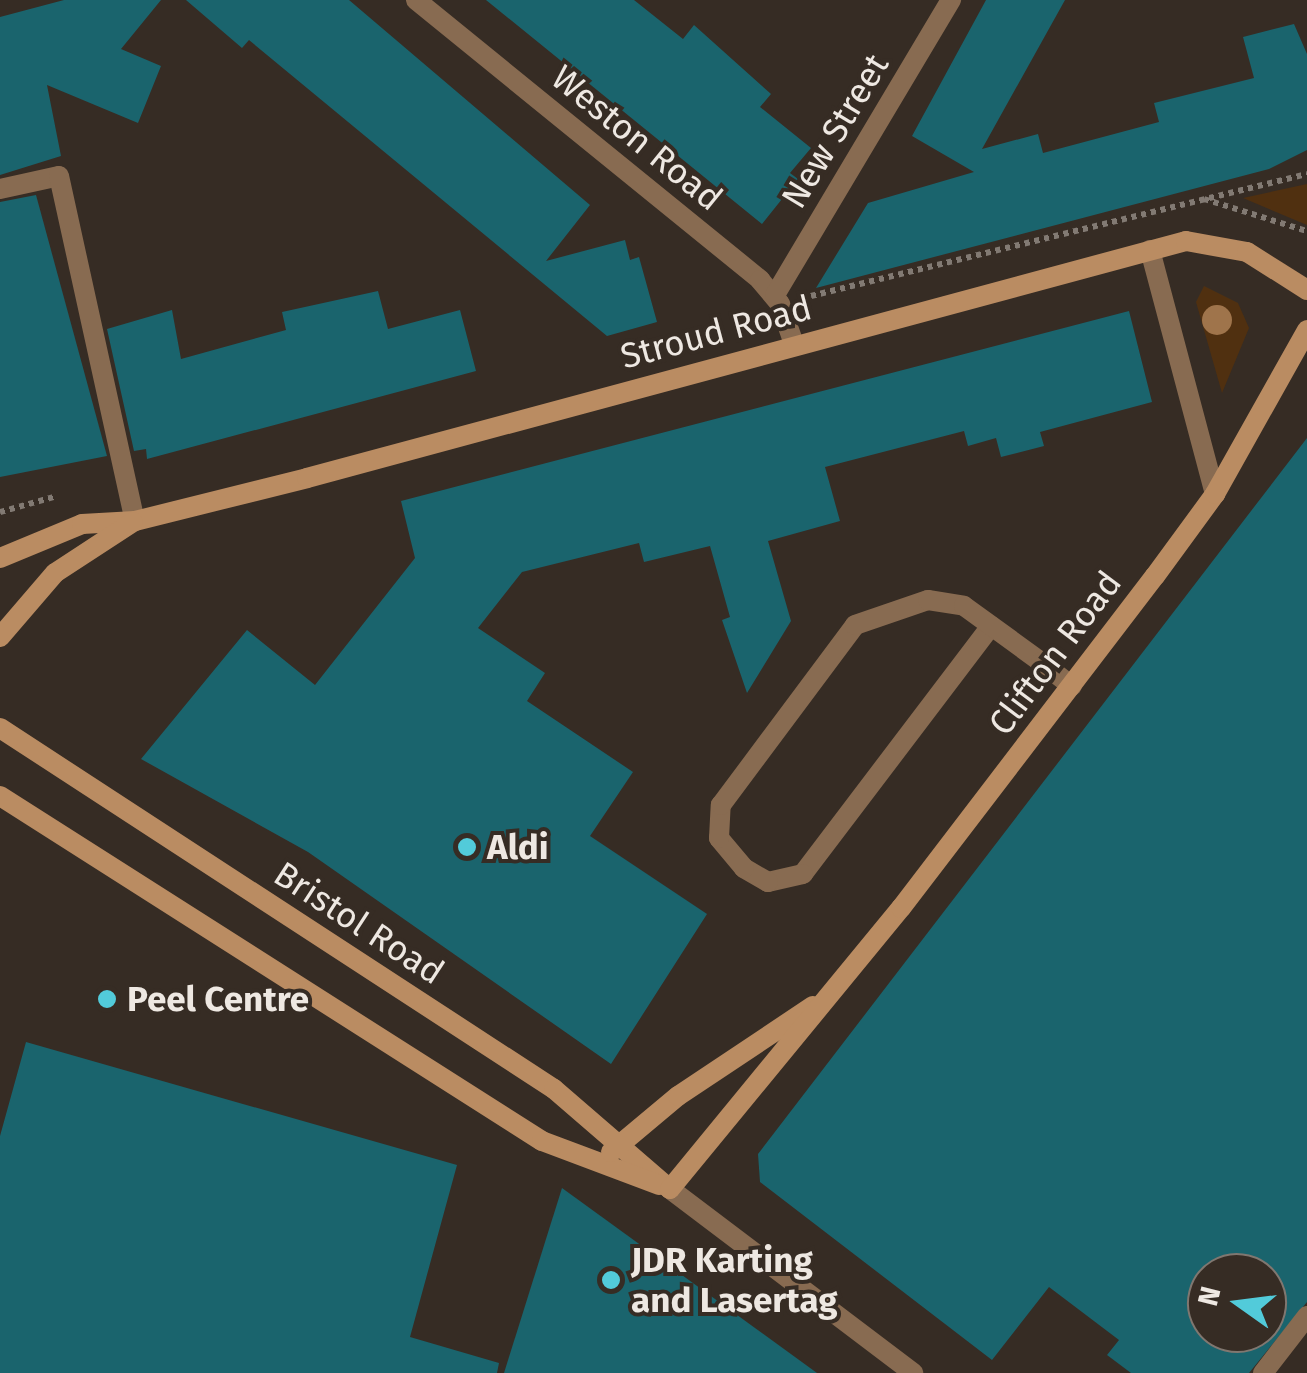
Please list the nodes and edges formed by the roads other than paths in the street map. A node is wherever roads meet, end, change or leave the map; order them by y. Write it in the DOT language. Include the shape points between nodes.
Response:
graph roads {
  1 [pos="416,0"];
  2 [pos="951,0"];
  3 [pos="0,189"];
  4 [pos="1150,250"];
  5 [pos="1307,290"];
  6 [pos="778,299"];
  7 [pos="1307,330"];
  8 [pos="794,344"];
  9 [pos="1215,494"];
  10 [pos="135,522"];
  11 [pos="0,558"];
  12 [pos="991,626"];
  13 [pos="0,637"];
  14 [pos="1072,686"];
  15 [pos="1,726"];
  16 [pos="0,796"];
  17 [pos="828,997"];
  18 [pos="618,1142"];
  19 [pos="602,1165"];
  20 [pos="670,1189"];
  21 [pos="1307,1316"];
  22 [pos="912,1373"];
  23 [pos="1263,1373"];
  1 -- 6 [label="street, Weston Road"];
  2 -- 6 [label="street, New Street"];
  3 -- 10 [label="street" via="58,176"];
  4 -- 5 [label="main road, Stroud Road" via="1186,241 1233,247"];
  4 -- 8 [label="main road, Stroud Road"];
  4 -- 9 [label="street"];
  6 -- 8 [label="street"];
  7 -- 9 [label="main road, Clifton Road"];
  8 -- 10 [label="main road, Stroud Road"];
  9 -- 14 [label="main road, Clifton Road"];
  10 -- 11 [label="main road, Stroud Road" via="82,524"];
  10 -- 13 [label="main road, Stroud Road" via="56,573"];
  12 -- 12 [label="street" via="804,874 768,882 744,868 719,838 721,805 855,625 928,600 964,606"];
  12 -- 14 [label="street"];
  14 -- 17 [label="main road, Clifton Road"];
  15 -- 18 [label="main road, Bristol Road" via="542,1082"];
  16 -- 19 [label="main road, Bristol Road" via="542,1141"];
  17 -- 18 [label="main road, Clifton Road"];
  17 -- 20 [label="main road, Clifton Road"];
  18 -- 19 [label="main road, Clifton Road"];
  18 -- 20 [label="main road, Bristol Road"];
  19 -- 20 [label="main road, Bristol Road"];
  20 -- 22 [label="street, Bristol Road"];
  21 -- 23 [label="street"];
}
